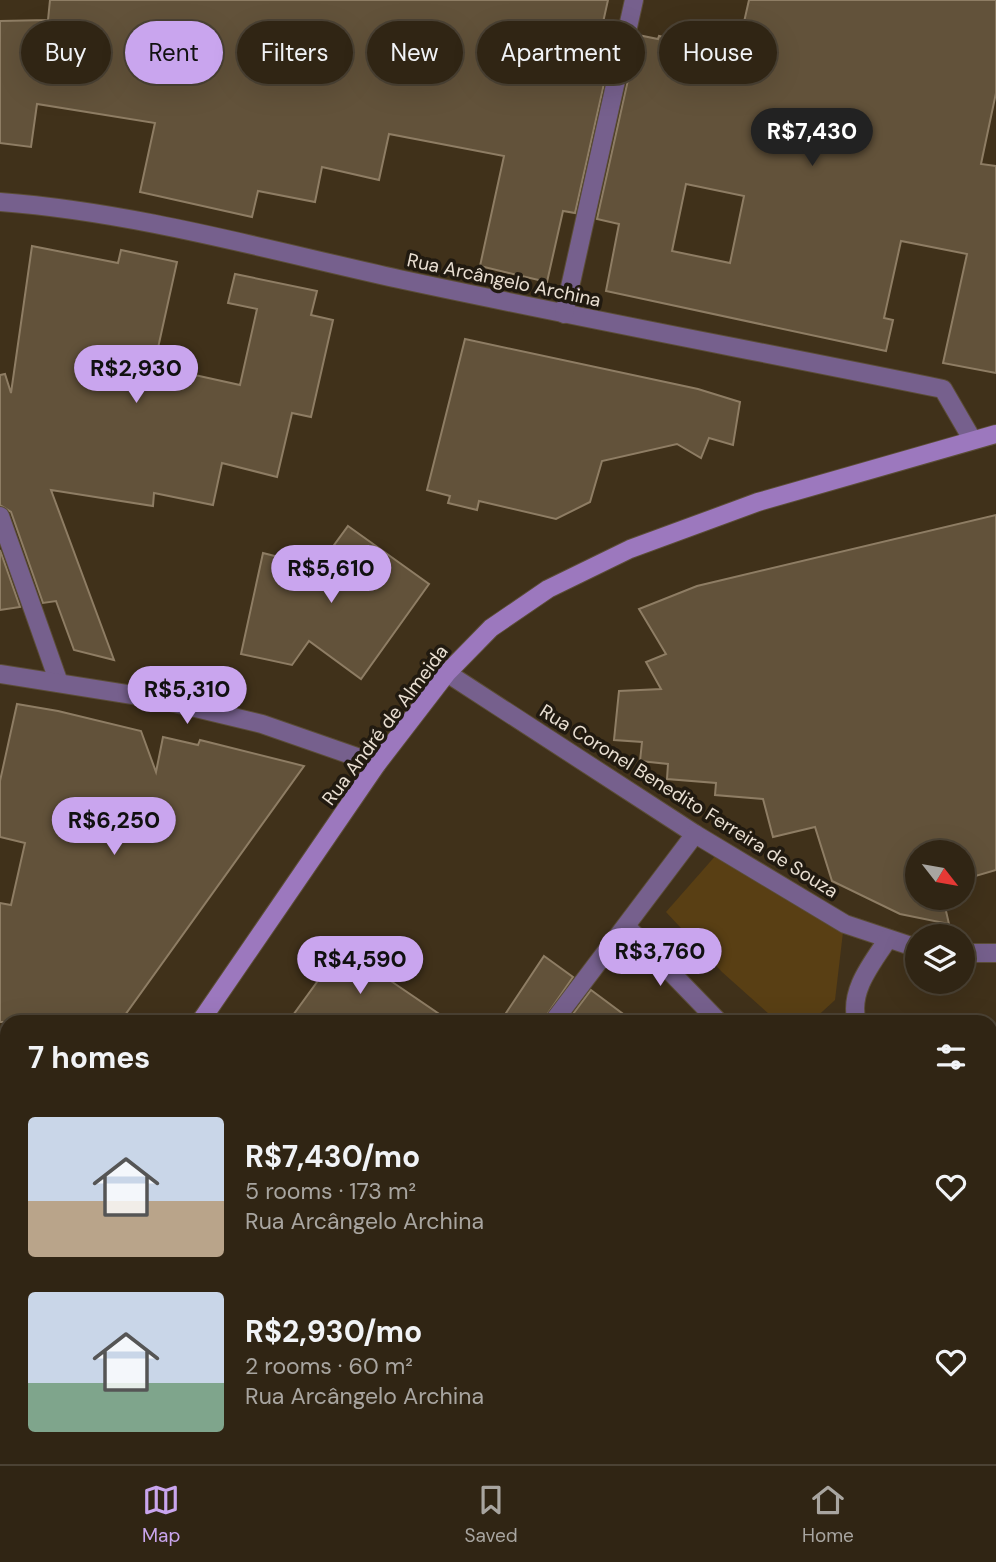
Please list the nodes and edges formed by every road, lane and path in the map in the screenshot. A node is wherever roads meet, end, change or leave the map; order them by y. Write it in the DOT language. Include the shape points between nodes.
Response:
graph roads {
  1 [pos="634,0"];
  2 [pos="0,202"];
  3 [pos="564,314"];
  4 [pos="996,434"];
  5 [pos="972,439"];
  6 [pos="0,516"];
  7 [pos="447,673"];
  8 [pos="0,674"];
  9 [pos="59,682"];
  10 [pos="377,764"];
  11 [pos="695,834"];
  12 [pos="627,927"];
  13 [pos="888,939"];
  14 [pos="905,944"];
  15 [pos="975,953"];
  16 [pos="996,953"];
  17 [pos="205,1015"];
  18 [pos="558,1015"];
  19 [pos="712,1015"];
  20 [pos="855,1015"];
  1 -- 3 [label="street"];
  2 -- 3 [label="street, Rua Arcângelo Archina" via="134,221"];
  3 -- 5 [label="street, Rua Arcângelo Archina" via="943,389"];
  4 -- 5 [label="main road, Rua André de Almeida"];
  5 -- 7 [label="main road, Rua André de Almeida" via="758,502 630,549 548,589 491,628"];
  6 -- 9 [label="street"];
  7 -- 10 [label="main road, Rua André de Almeida"];
  7 -- 11 [label="street, Rua Coronel Benedito Ferreira de Souza"];
  8 -- 9 [label="street"];
  9 -- 10 [label="street" via="262,724"];
  10 -- 17 [label="main road, Rua André de Almeida"];
  11 -- 12 [label="street"];
  11 -- 13 [label="street, Rua Coronel Benedito Ferreira de Souza" via="845,924"];
  12 -- 18 [label="street"];
  12 -- 19 [label="street"];
  13 -- 14 [label="street, Rua Coronel Benedito Ferreira de Souza"];
  13 -- 20 [label="street" via="864,975"];
  15 -- 16 [label="street"];
}
